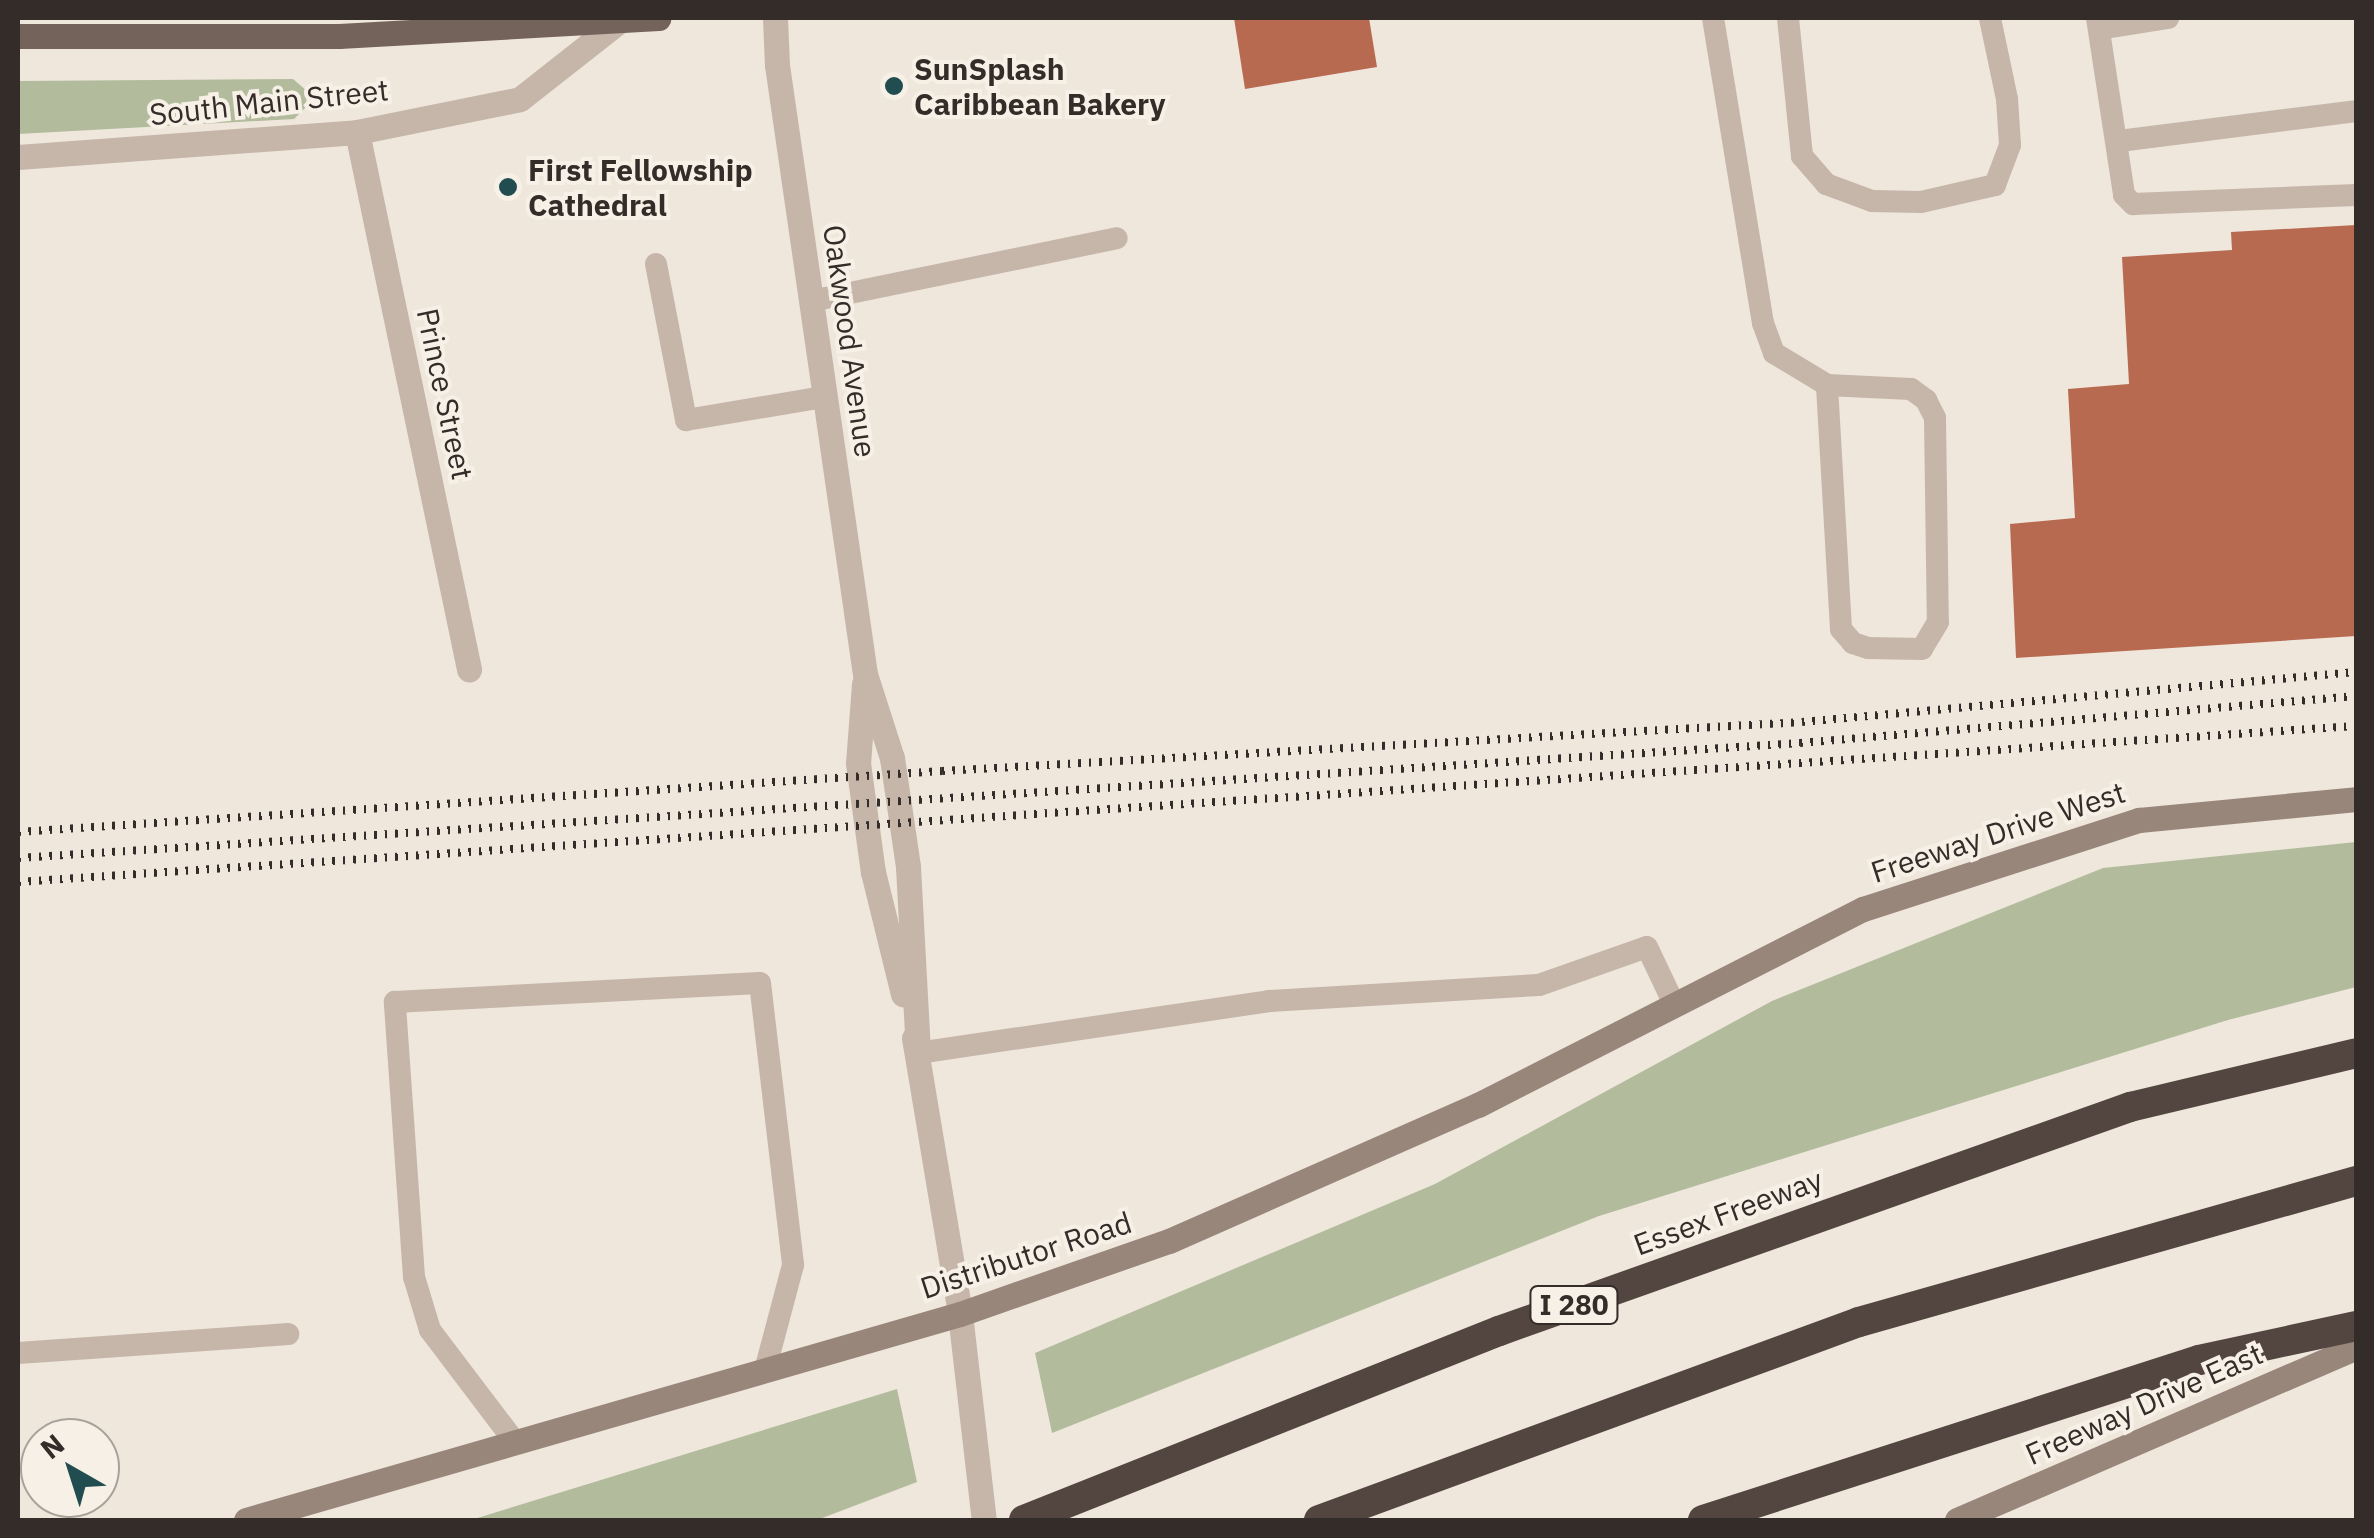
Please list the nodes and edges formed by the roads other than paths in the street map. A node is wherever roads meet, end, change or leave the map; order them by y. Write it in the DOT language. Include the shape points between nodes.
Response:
graph roads {
  1 [pos="658,18"];
  2 [pos="775,18"];
  3 [pos="1712,18"];
  4 [pos="1788,18"];
  5 [pos="1990,18"];
  6 [pos="2168,18"];
  7 [pos="619,21"];
  8 [pos="2098,23"];
  9 [pos="18,36"];
  10 [pos="2356,111"];
  11 [pos="357,132"];
  12 [pos="2119,141"];
  13 [pos="18,156"];
  14 [pos="2356,195"];
  15 [pos="1118,238"];
  16 [pos="656,264"];
  17 [pos="811,301"];
  18 [pos="1826,385"];
  19 [pos="824,397"];
  20 [pos="468,669"];
  21 [pos="864,674"];
  22 [pos="2356,799"];
  23 [pos="1788,948"];
  24 [pos="1675,1006"];
  25 [pos="918,1053"];
  26 [pos="2356,1053"];
  27 [pos="2356,1181"];
  28 [pos="960,1314"];
  29 [pos="2356,1326"];
  30 [pos="288,1334"];
  31 [pos="2356,1347"];
  32 [pos="18,1354"];
  33 [pos="766,1370"];
  34 [pos="516,1442"];
  35 [pos="246,1520"];
  36 [pos="984,1520"];
  37 [pos="1024,1520"];
  38 [pos="1319,1520"];
  39 [pos="1704,1520"];
  40 [pos="1957,1520"];
  1 -- 7 [label="main road"];
  2 -- 17 [label="street, Oakwood Avenue"];
  3 -- 18 [label="lane" via="1763,323 1774,354"];
  4 -- 5 [label="lane" via="1802,156 1826,184 1872,201 1921,202 1995,185 2010,146"];
  6 -- 8 [label="lane"];
  7 -- 9 [label="main road" via="339,36"];
  7 -- 11 [label="street, South Main Street" via="520,99"];
  8 -- 12 [label="lane"];
  10 -- 12 [label="lane"];
  11 -- 13 [label="street, South Main Street"];
  11 -- 20 [label="street, Prince Street"];
  12 -- 14 [label="lane" via="2124,196 2132,204"];
  15 -- 17 [label="lane"];
  16 -- 19 [label="lane" via="686,420"];
  17 -- 19 [label="street, Oakwood Avenue"];
  18 -- 18 [label="lane" via="1841,629 1868,648 1922,649 1938,622 1935,418 1911,389"];
  19 -- 21 [label="street, Oakwood Avenue"];
  21 -- 25 [label="street, Oakwood Avenue" via="892,758 906,849"];
  21 -- 25 [label="street, Oakwood Avenue" via="858,763 873,872"];
  22 -- 23 [label="main road, Freeway Drive West" via="2139,820 1863,909"];
  23 -- 24 [label="main road, Distributor Road"];
  24 -- 25 [label="lane" via="1647,947 1539,985 1213,1007"];
  24 -- 28 [label="main road, Distributor Road" via="1478,1105 1170,1241"];
  25 -- 28 [label="street, Oakwood Avenue"];
  26 -- 37 [label="highway, Essex Freeway / I 280" via="2130,1107 1499,1331"];
  27 -- 38 [label="highway" via="1859,1322"];
  28 -- 33 [label="main road, Distributor Road"];
  28 -- 36 [label="street, Oakwood Avenue"];
  29 -- 39 [label="highway" via="2199,1360"];
  30 -- 32 [label="lane"];
  31 -- 40 [label="main road, Freeway Drive East"];
  33 -- 34 [label="main road, Distributor Road"];
  33 -- 34 [label="lane" via="792,1265 760,983 395,1002 414,1277 430,1330"];
  34 -- 35 [label="main road, Distributor Road"];
}
